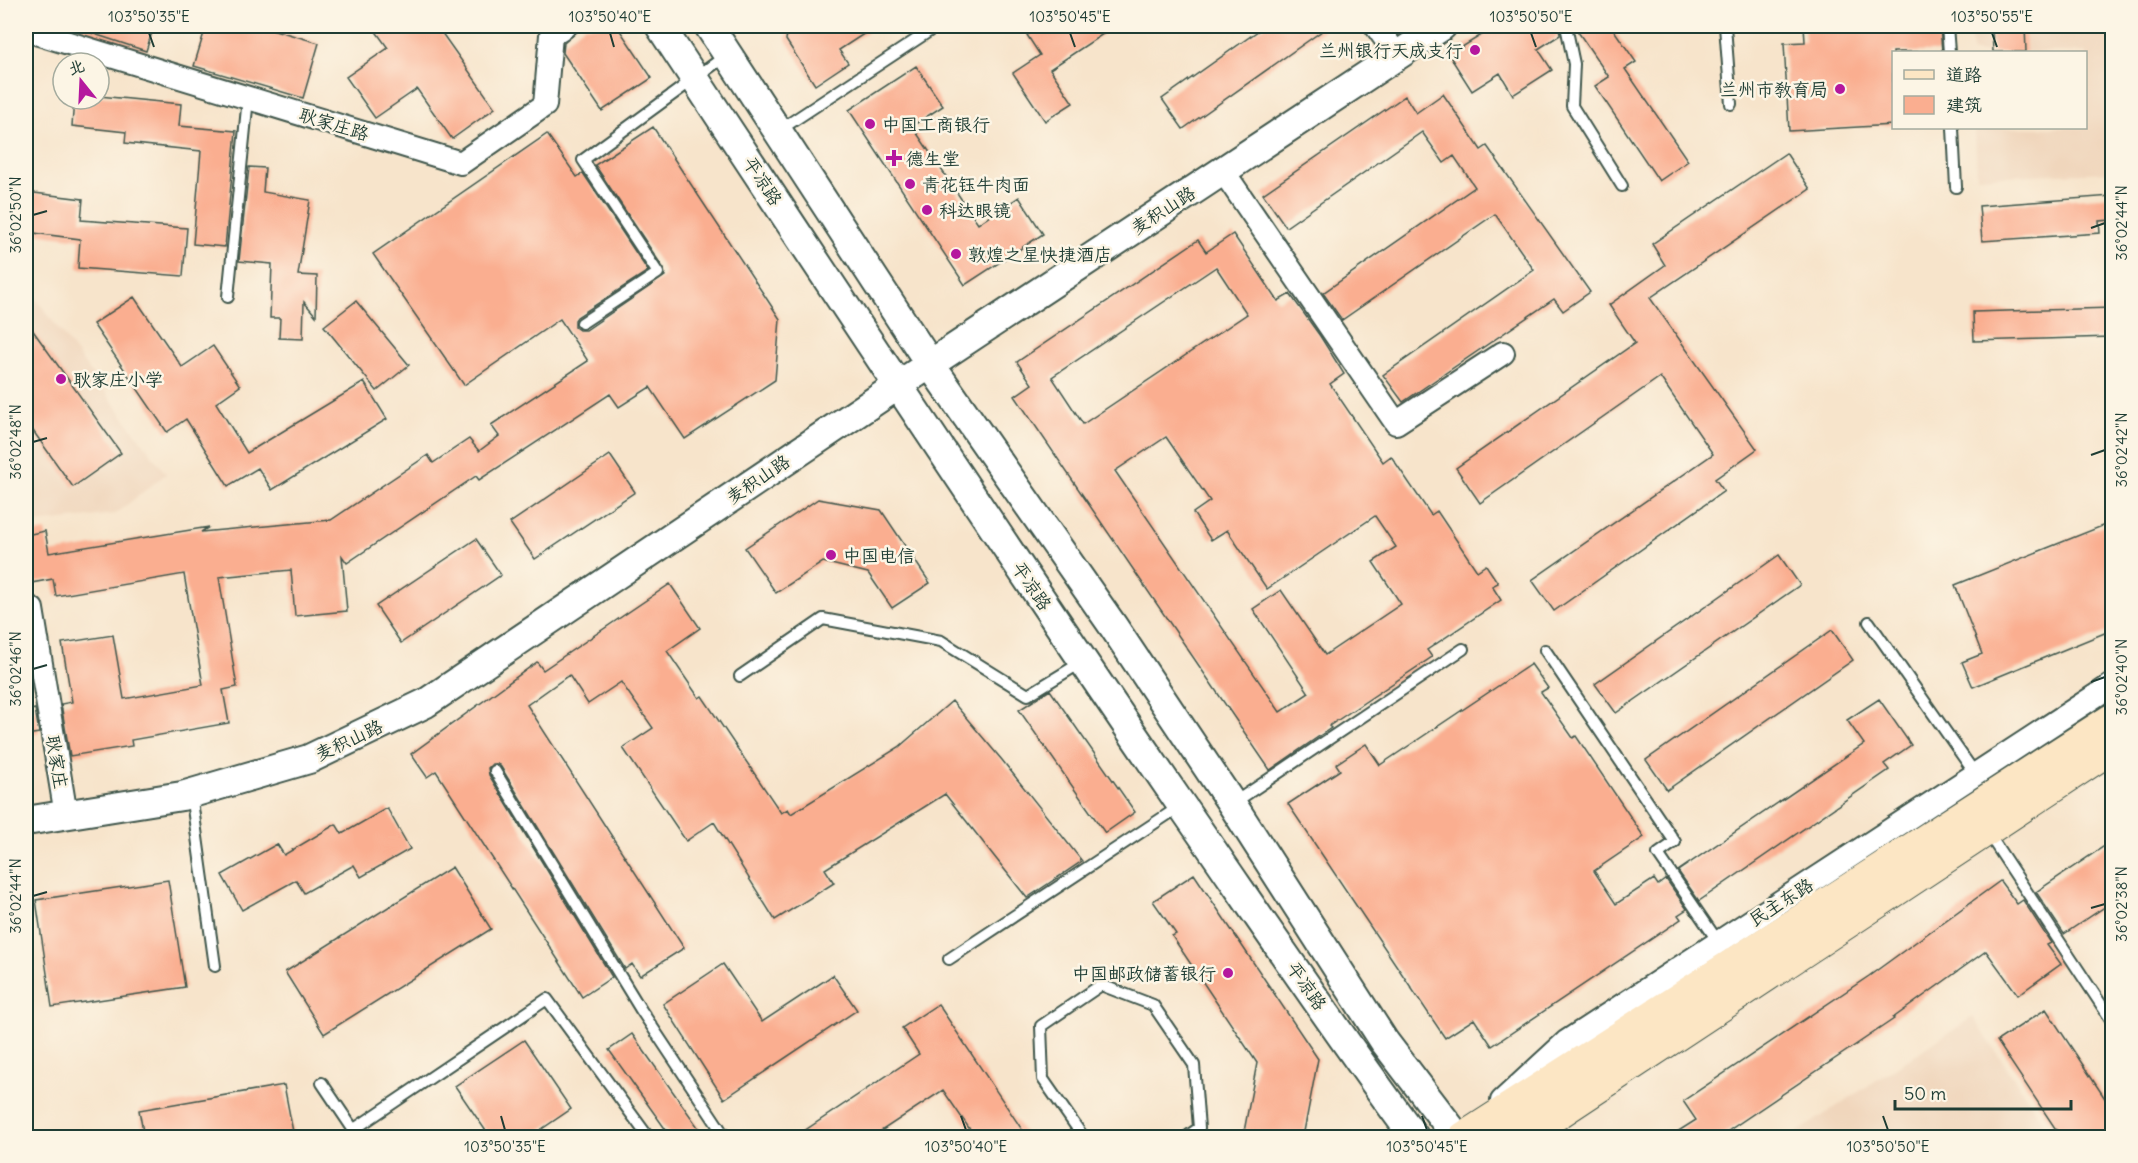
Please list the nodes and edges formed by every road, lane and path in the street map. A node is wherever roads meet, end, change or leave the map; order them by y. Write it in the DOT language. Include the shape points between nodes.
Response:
graph roads {
  1 [pos="565,26"];
  2 [pos="660,26"];
  3 [pos="709,26"];
  4 [pos="938,26"];
  5 [pos="1376,26"];
  6 [pos="1442,26"];
  7 [pos="1566,26"];
  8 [pos="1725,26"];
  9 [pos="1947,26"];
  10 [pos="26,30"];
  11 [pos="1949,51"];
  12 [pos="728,54"];
  13 [pos="1397,55"];
  14 [pos="695,78"];
  15 [pos="248,98"];
  16 [pos="1731,104"];
  17 [pos="1953,129"];
  18 [pos="778,131"];
  19 [pos="1223,171"];
  20 [pos="1622,186"];
  21 [pos="1956,187"];
  22 [pos="228,297"];
  23 [pos="582,323"];
  24 [pos="1503,353"];
  25 [pos="930,364"];
  26 [pos="897,386"];
  27 [pos="26,606"];
  28 [pos="1869,622"];
  29 [pos="1463,649"];
  30 [pos="1545,650"];
  31 [pos="1083,662"];
  32 [pos="741,676"];
  33 [pos="2112,685"];
  34 [pos="2112,720"];
  35 [pos="2112,747"];
  36 [pos="495,771"];
  37 [pos="1976,775"];
  38 [pos="190,794"];
  39 [pos="1232,804"];
  40 [pos="1182,805"];
  41 [pos="66,815"];
  42 [pos="26,821"];
  43 [pos="1986,830"];
  44 [pos="1719,943"];
  45 [pos="949,960"];
  46 [pos="215,966"];
  47 [pos="2112,1021"];
  48 [pos="321,1083"];
  49 [pos="356,1134"];
  50 [pos="649,1137"];
  51 [pos="726,1137"];
  52 [pos="1084,1137"];
  53 [pos="1185,1137"];
  54 [pos="1415,1137"];
  55 [pos="1458,1137"];
  56 [pos="1464,1137"];
  57 [pos="1520,1137"];
  1 -- 15 [label="street, 耿家庄路" via="551,35 545,105 460,163"];
  2 -- 14 [label="street, 平凉路"];
  3 -- 12 [label="street, 平凉路"];
  4 -- 18 [label="lane"];
  5 -- 13 [label="street"];
  6 -- 13 [label="street, 麦积山路"];
  7 -- 20 [label="lane" via="1574,64 1572,106"];
  8 -- 16 [label="lane"];
  9 -- 11 [label="lane"];
  10 -- 15 [label="street, 耿家庄路"];
  12 -- 14 [label="lane"];
  12 -- 18 [label="street, 平凉路"];
  13 -- 19 [label="street, 麦积山路"];
  14 -- 23 [label="lane" via="583,160 658,273"];
  14 -- 26 [label="street, 平凉路"];
  15 -- 22 [label="lane"];
  17 -- 21 [label="lane"];
  18 -- 25 [label="street, 平凉路"];
  19 -- 24 [label="street" via="1396,423"];
  19 -- 25 [label="street, 麦积山路"];
  25 -- 26 [label="street, 麦积山路"];
  25 -- 39 [label="street, 平凉路"];
  26 -- 31 [label="street, 平凉路"];
  26 -- 38 [label="street, 麦积山路" via="426,703 309,759"];
  27 -- 41 [label="street, 耿家庄" via="32,609"];
  28 -- 37 [label="lane"];
  29 -- 39 [label="lane"];
  30 -- 44 [label="lane" via="1676,842 1658,854"];
  31 -- 32 [label="lane" via="1028,695 941,641 823,619"];
  31 -- 40 [label="street, 平凉路"];
  33 -- 37 [label="street, 民主东路"];
  34 -- 56 [label="main road, 民主东路"];
  35 -- 43 [label="main road"];
  36 -- 51 [label="lane" via="641,1010"];
  37 -- 44 [label="street, 民主东路"];
  38 -- 41 [label="street, 麦积山路"];
  38 -- 46 [label="lane"];
  39 -- 55 [label="street, 平凉路" via="1384,1041"];
  40 -- 45 [label="lane"];
  40 -- 54 [label="street, 平凉路"];
  41 -- 42 [label="street, 麦积山路"];
  43 -- 47 [label="lane"];
  43 -- 57 [label="main road"];
  44 -- 56 [label="street, 民主东路" via="1566,1042"];
  48 -- 49 [label="lane"];
  49 -- 50 [label="lane" via="547,999"];
  52 -- 53 [label="lane" via="1043,1079 1041,1026 1101,985 1154,1005 1194,1065 1199,1128"];
}
